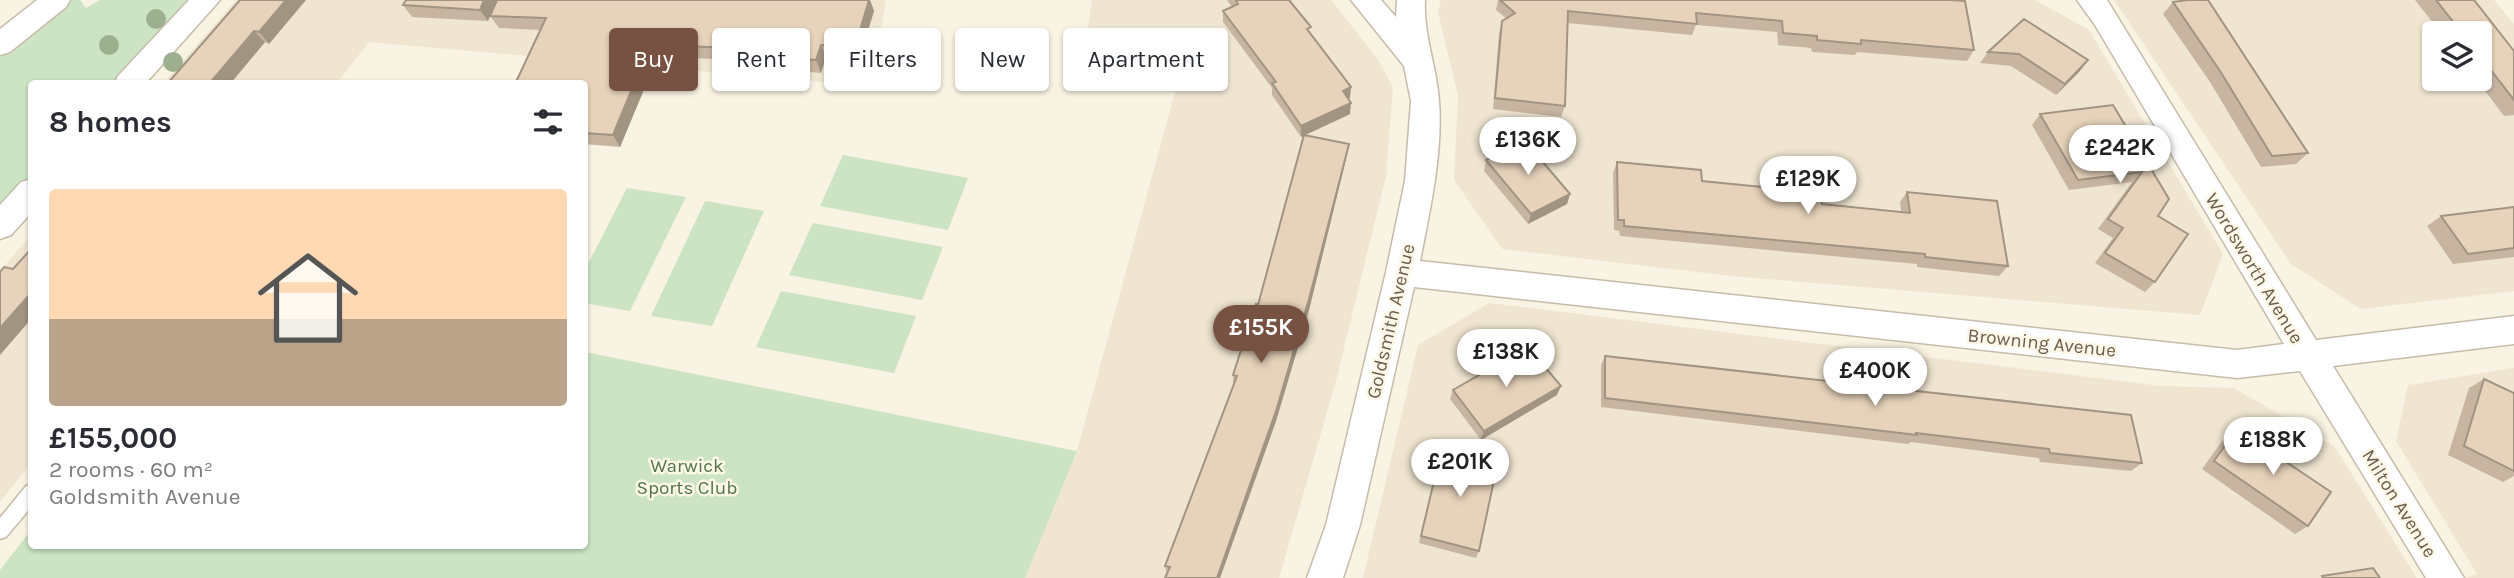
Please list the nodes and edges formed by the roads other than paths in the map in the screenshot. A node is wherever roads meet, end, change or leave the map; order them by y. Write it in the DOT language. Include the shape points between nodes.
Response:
graph roads {
  1 [pos="57,0"];
  2 [pos="206,0"];
  3 [pos="1365,0"];
  4 [pos="1411,0"];
  5 [pos="2091,0"];
  6 [pos="0,44"];
  7 [pos="1417,61"];
  8 [pos="132,80"];
  9 [pos="28,195"];
  10 [pos="0,226"];
  11 [pos="1402,272"];
  12 [pos="2514,330"];
  13 [pos="2309,357"];
  14 [pos="28,497"];
  15 [pos="0,531"];
  16 [pos="1325,578"];
  17 [pos="2446,578"];
  1 -- 6 [label="street"];
  2 -- 8 [label="street"];
  3 -- 7 [label="street, Goldsmith Avenue"];
  4 -- 7 [label="street, Goldsmith Avenue"];
  5 -- 13 [label="street, Wordsworth Avenue"];
  7 -- 11 [label="street, Goldsmith Avenue" via="1425,101 1420,181"];
  9 -- 10 [label="street"];
  11 -- 13 [label="street, Browning Avenue" via="2237,364"];
  11 -- 16 [label="street, Goldsmith Avenue" via="1343,524"];
  12 -- 13 [label="street, Browning Avenue"];
  13 -- 17 [label="street, Milton Avenue"];
  14 -- 15 [label="lane"];
}
